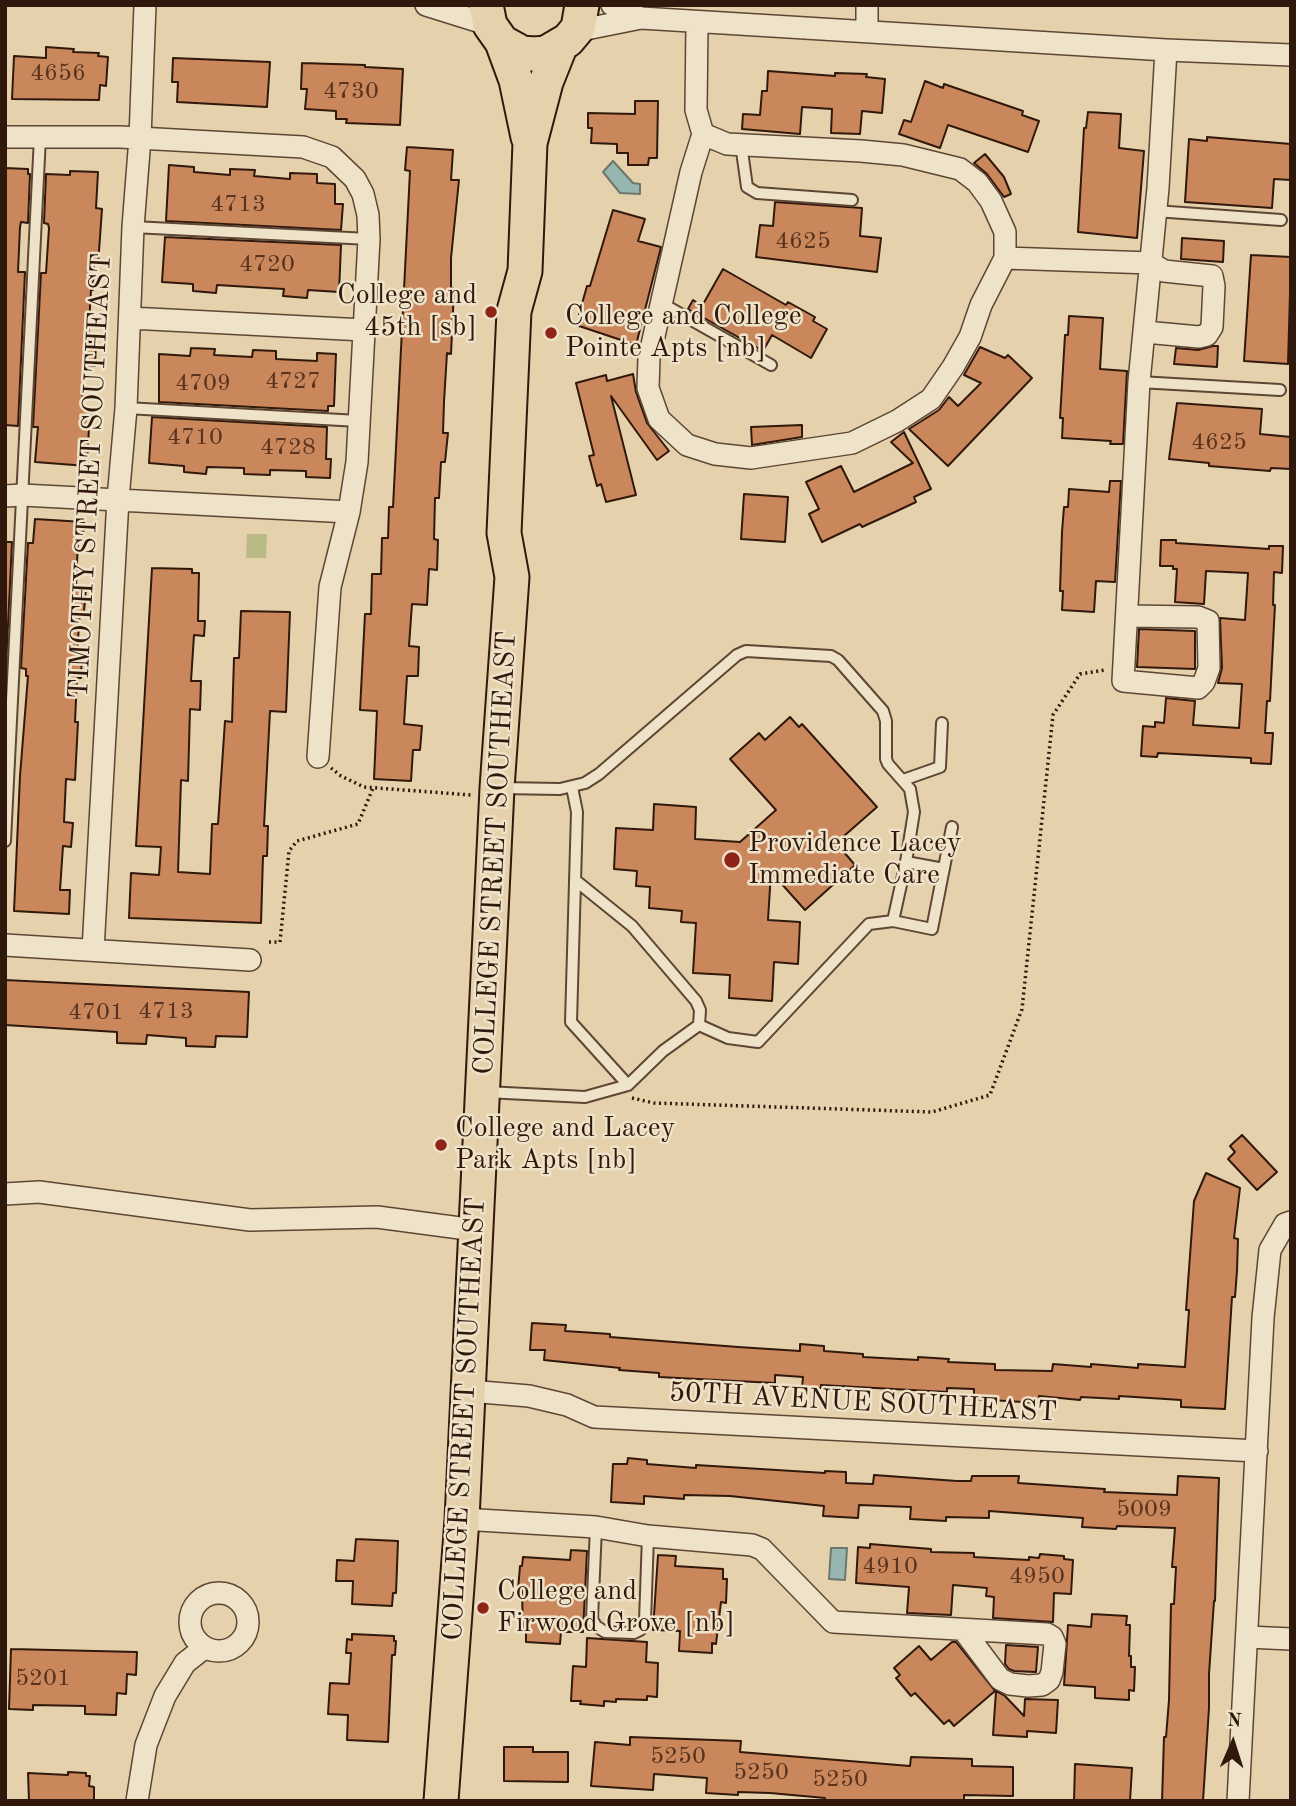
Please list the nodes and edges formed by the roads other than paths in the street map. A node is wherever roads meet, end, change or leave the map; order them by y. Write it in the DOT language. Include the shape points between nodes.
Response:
graph roads {
  1 [pos="145,5"];
  2 [pos="426,5"];
  3 [pos="612,5"];
  4 [pos="867,5"];
  5 [pos="641,18"];
  6 [pos="697,23"];
  7 [pos="493,24"];
  8 [pos="573,28"];
  9 [pos="867,31"];
  10 [pos="1166,50"];
  11 [pos="1291,55"];
  12 [pos="703,134"];
  13 [pos="5,137"];
  14 [pos="40,137"];
  15 [pos="140,138"];
  16 [pos="530,143"];
  17 [pos="741,144"];
  18 [pos="852,200"];
  19 [pos="1155,211"];
  20 [pos="1281,220"];
  21 [pos="133,227"];
  22 [pos="369,239"];
  23 [pos="1005,258"];
  24 [pos="1151,263"];
  25 [pos="663,304"];
  26 [pos="130,318"];
  27 [pos="364,330"];
  28 [pos="1145,332"];
  29 [pos="771,365"];
  30 [pos="1139,382"];
  31 [pos="1280,390"];
  32 [pos="126,408"];
  33 [pos="359,421"];
  34 [pos="14,495"];
  35 [pos="118,499"];
  36 [pos="349,512"];
  37 [pos="1127,615"];
  38 [pos="942,723"];
  39 [pos="318,757"];
  40 [pos="903,780"];
  41 [pos="572,787"];
  42 [pos="497,792"];
  43 [pos="952,827"];
  44 [pos="5,841"];
  45 [pos="906,862"];
  46 [pos="944,869"];
  47 [pos="575,880"];
  48 [pos="893,921"];
  49 [pos="5,945"];
  50 [pos="93,950"];
  51 [pos="250,960"];
  52 [pos="699,1025"];
  53 [pos="628,1084"];
  54 [pos="483,1092"];
  55 [pos="5,1194"];
  56 [pos="1288,1223"];
  57 [pos="475,1230"];
  58 [pos="469,1391"];
  59 [pos="1257,1451"];
  60 [pos="462,1520"];
  61 [pos="596,1527"];
  62 [pos="648,1536"];
  63 [pos="964,1631"];
  64 [pos="1248,1637"];
  65 [pos="1291,1639"];
  66 [pos="204,1648"];
  67 [pos="137,1801"];
  68 [pos="441,1801"];
  69 [pos="1238,1801"];
  1 -- 15 [label="street, TIMOTHY STREET SOUTHEAST"];
  2 -- 7 [label="street"];
  3 -- 5 [label="street"];
  4 -- 9 [label="street"];
  5 -- 6 [label="street"];
  5 -- 8 [label="street"];
  6 -- 9 [label="street"];
  6 -- 12 [label="street" via="696,110"];
  7 -- 8 [label="main road" via="522,53 534,54 546,53"];
  7 -- 16 [label="main road, COLLEGE STREET SOUTHEAST" via="516,80"];
  8 -- 16 [label="main road, COLLEGE STREET SOUTHEAST" via="546,82"];
  9 -- 10 [label="street"];
  10 -- 11 [label="street"];
  10 -- 19 [label="street"];
  12 -- 17 [label="street" via="727,144"];
  12 -- 25 [label="street"];
  13 -- 14 [label="street"];
  14 -- 15 [label="street"];
  14 -- 34 [label="lane"];
  15 -- 21 [label="street, TIMOTHY STREET SOUTHEAST"];
  15 -- 22 [label="street" via="303,146 326,154 355,179 367,204"];
  16 -- 42 [label="main road, COLLEGE STREET SOUTHEAST" via="525,271 514,311 504,533 512,577"];
  17 -- 18 [label="lane" via="747,187 757,193"];
  17 -- 23 [label="street" via="892,154 960,169 991,201 1005,232"];
  19 -- 20 [label="lane"];
  19 -- 24 [label="street"];
  21 -- 22 [label="lane"];
  21 -- 26 [label="street, TIMOTHY STREET SOUTHEAST"];
  22 -- 27 [label="street"];
  23 -- 24 [label="street"];
  23 -- 25 [label="street" via="970,337 931,398 852,443 751,458 715,454 687,444 659,419 648,388 649,358"];
  24 -- 28 [label="street"];
  24 -- 28 [label="street" via="1164,271 1212,276 1212,327 1199,337"];
  25 -- 29 [label="lane"];
  26 -- 27 [label="street"];
  26 -- 32 [label="street, TIMOTHY STREET SOUTHEAST"];
  27 -- 33 [label="street"];
  28 -- 30 [label="street"];
  30 -- 31 [label="lane"];
  30 -- 37 [label="street"];
  32 -- 33 [label="lane"];
  32 -- 35 [label="street, TIMOTHY STREET SOUTHEAST"];
  33 -- 36 [label="street"];
  34 -- 35 [label="street"];
  34 -- 44 [label="lane"];
  35 -- 36 [label="street"];
  35 -- 50 [label="street, TIMOTHY STREET SOUTHEAST"];
  36 -- 39 [label="street" via="330,587"];
  37 -- 37 [label="street" via="1123,681 1198,688 1204,682 1209,668 1208,621"];
  38 -- 40 [label="lane" via="940,767"];
  40 -- 41 [label="lane" via="886,759 883,711 838,660 757,651 737,654 599,774"];
  40 -- 45 [label="lane" via="910,789 914,812"];
  41 -- 42 [label="lane"];
  41 -- 47 [label="lane" via="577,812"];
  42 -- 54 [label="main road, COLLEGE STREET SOUTHEAST"];
  43 -- 46 [label="lane"];
  45 -- 46 [label="lane"];
  45 -- 48 [label="lane"];
  46 -- 48 [label="lane" via="932,929"];
  47 -- 52 [label="lane" via="632,926 696,1001"];
  47 -- 53 [label="lane" via="571,1021"];
  48 -- 52 [label="lane" via="869,924 758,1042 728,1038"];
  49 -- 50 [label="street"];
  50 -- 51 [label="street"];
  52 -- 53 [label="lane"];
  53 -- 54 [label="lane" via="585,1097"];
  54 -- 57 [label="main road, COLLEGE STREET SOUTHEAST"];
  55 -- 57 [label="street" via="39,1192 250,1220 377,1217"];
  56 -- 59 [label="street" via="1270,1250"];
  57 -- 58 [label="main road, COLLEGE STREET SOUTHEAST"];
  58 -- 59 [label="street, 50TH AVENUE SOUTHEAST" via="529,1396 594,1417"];
  58 -- 60 [label="main road, COLLEGE STREET SOUTHEAST"];
  59 -- 64 [label="street"];
  60 -- 61 [label="street"];
  60 -- 68 [label="main road, COLLEGE STREET SOUTHEAST"];
  61 -- 62 [label="street"];
  61 -- 62 [label="lane" via="592,1619 605,1632 634,1633 645,1621"];
  62 -- 63 [label="street" via="762,1549 833,1622"];
  64 -- 65 [label="street"];
  64 -- 69 [label="street"];
  66 -- 67 [label="street" via="186,1663 165,1696 146,1745"];
}
